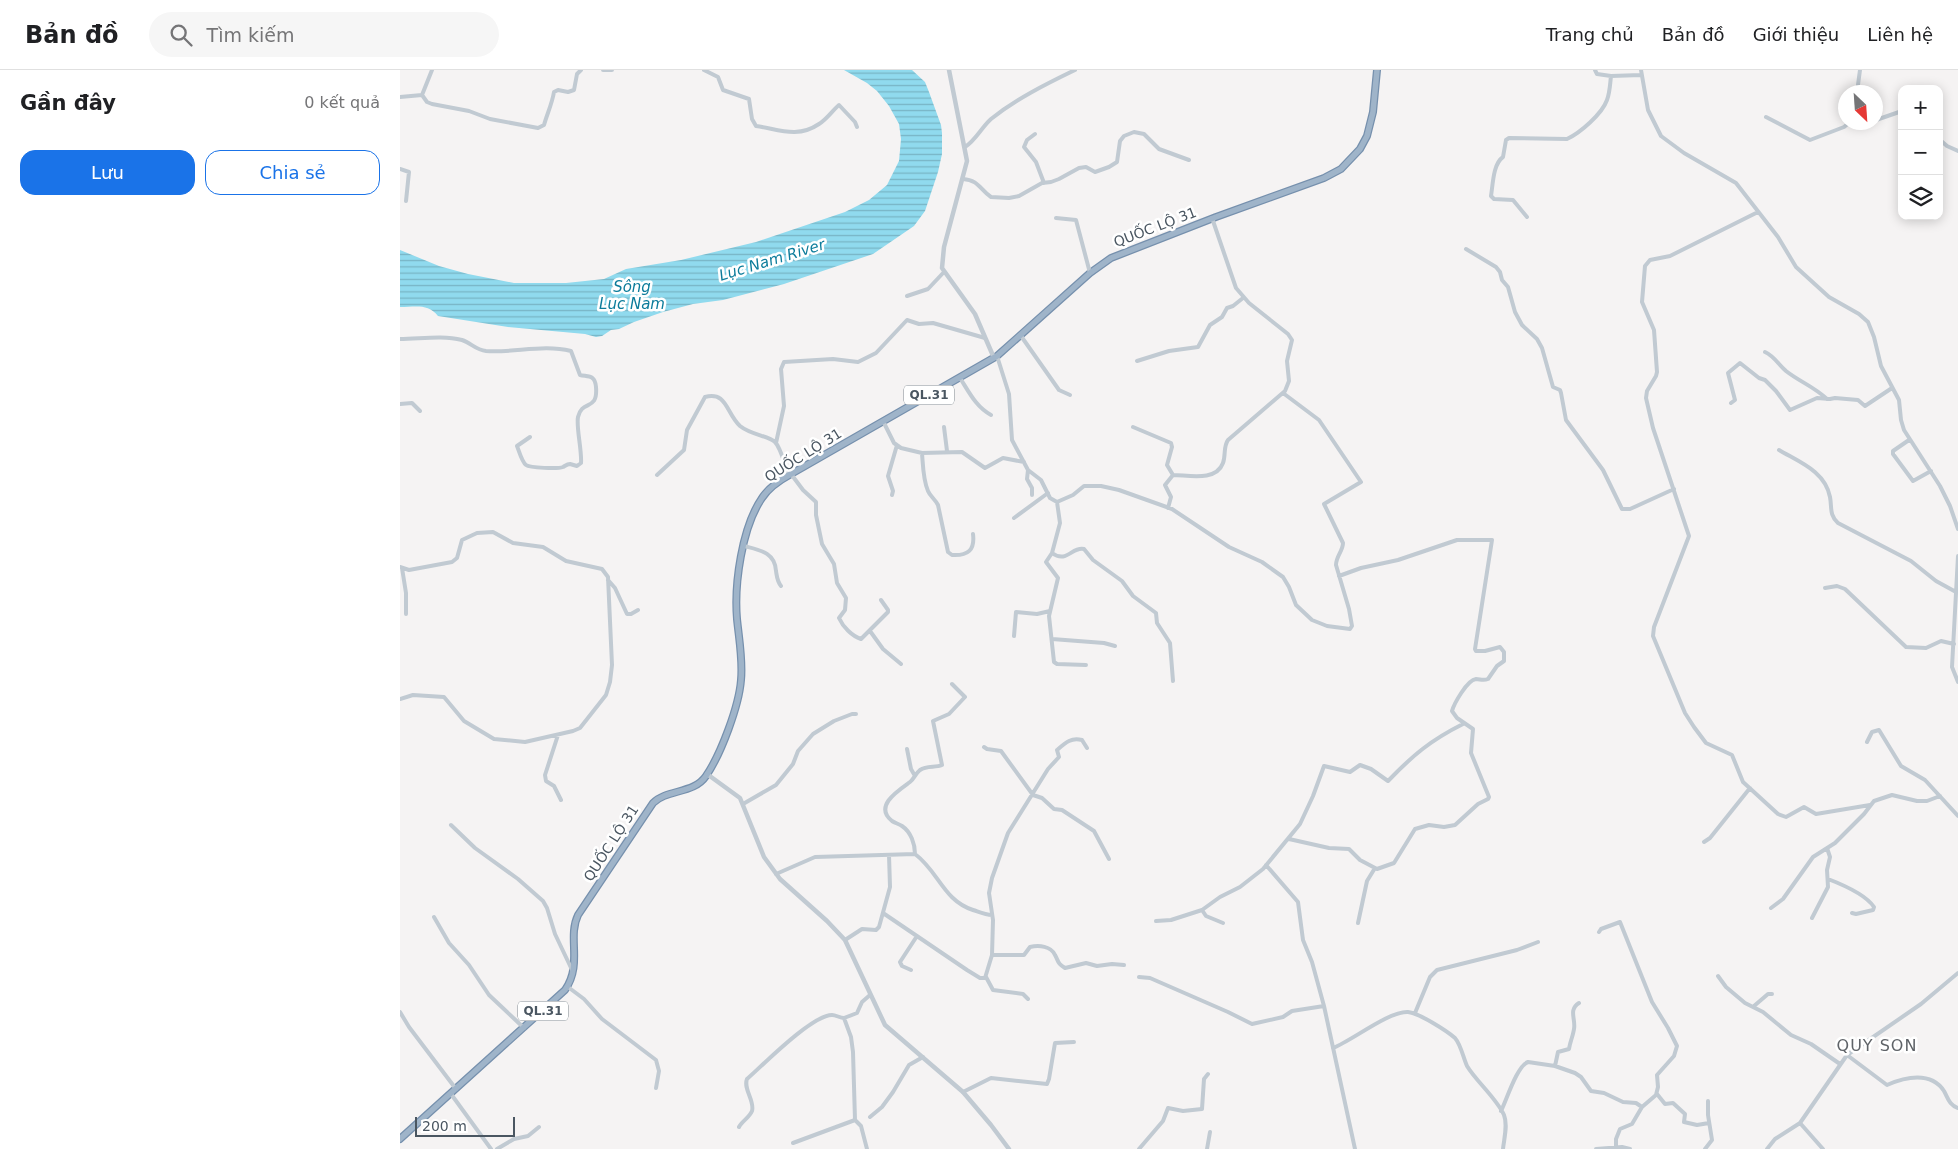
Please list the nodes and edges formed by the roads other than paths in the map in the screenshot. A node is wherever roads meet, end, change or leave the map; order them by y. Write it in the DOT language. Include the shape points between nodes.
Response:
graph roads {
  1 [pos="581,70"];
  2 [pos="603,70"];
  3 [pos="612,70"];
  4 [pos="704,70"];
  5 [pos="949,70"];
  6 [pos="1075,70"];
  7 [pos="1378,70"];
  8 [pos="1595,70"];
  9 [pos="1860,70"];
  10 [pos="430,71"];
  11 [pos="1641,72"];
  12 [pos="1611,76"];
  13 [pos="1858,85"];
  14 [pos="422,95"];
  15 [pos="400,97"];
  16 [pos="1898,112"];
  17 [pos="1766,117"];
  18 [pos="1883,118"];
  19 [pos="857,127"];
  20 [pos="1838,129"];
  21 [pos="1035,134"];
  22 [pos="1943,143"];
  23 [pos="965,147"];
  24 [pos="1958,150"];
  25 [pos="1189,160"];
  26 [pos="400,169"];
  27 [pos="963,179"];
  28 [pos="1044,183"];
  29 [pos="406,201"];
  30 [pos="1758,212"];
  31 [pos="1527,217"];
  32 [pos="1056,218"];
  33 [pos="1212,218"];
  34 [pos="1466,250"];
  35 [pos="944,272"];
  36 [pos="1090,273"];
  37 [pos="907,296"];
  38 [pos="1243,298"];
  39 [pos="1021,336"];
  40 [pos="400,338"];
  41 [pos="985,338"];
  42 [pos="1765,352"];
  43 [pos="995,357"];
  44 [pos="1137,360"];
  45 [pos="960,378"];
  46 [pos="1892,388"];
  47 [pos="1283,392"];
  48 [pos="1070,396"];
  49 [pos="1827,399"];
  50 [pos="1731,403"];
  51 [pos="400,404"];
  52 [pos="420,411"];
  53 [pos="991,415"];
  54 [pos="883,421"];
  55 [pos="944,427"];
  56 [pos="1133,427"];
  57 [pos="530,437"];
  58 [pos="1909,440"];
  59 [pos="776,443"];
  60 [pos="896,445"];
  61 [pos="1779,450"];
  62 [pos="922,452"];
  63 [pos="947,452"];
  64 [pos="1024,462"];
  65 [pos="1028,470"];
  66 [pos="1931,471"];
  67 [pos="790,474"];
  68 [pos="657,475"];
  69 [pos="1173,475"];
  70 [pos="1674,489"];
  71 [pos="1048,493"];
  72 [pos="892,495"];
  73 [pos="1032,495"];
  74 [pos="1057,502"];
  75 [pos="1168,508"];
  76 [pos="1014,518"];
  77 [pos="1957,522"];
  78 [pos="1958,529"];
  79 [pos="973,534"];
  80 [pos="744,546"];
  81 [pos="1052,553"];
  82 [pos="1958,556"];
  83 [pos="401,567"];
  84 [pos="1339,576"];
  85 [pos="608,580"];
  86 [pos="781,586"];
  87 [pos="1825,588"];
  88 [pos="1956,592"];
  89 [pos="881,600"];
  90 [pos="638,610"];
  91 [pos="1050,610"];
  92 [pos="406,614"];
  93 [pos="870,631"];
  94 [pos="1014,636"];
  95 [pos="1052,639"];
  96 [pos="1954,644"];
  97 [pos="1115,646"];
  98 [pos="901,664"];
  99 [pos="1086,665"];
  100 [pos="1173,681"];
  101 [pos="1958,682"];
  102 [pos="952,684"];
  103 [pos="400,698"];
  104 [pos="856,714"];
  105 [pos="1463,724"];
  106 [pos="558,735"];
  107 [pos="1867,742"];
  108 [pos="984,747"];
  109 [pos="1088,748"];
  110 [pos="906,749"];
  111 [pos="707,774"];
  112 [pos="915,776"];
  113 [pos="1750,788"];
  114 [pos="1033,795"];
  115 [pos="1940,796"];
  116 [pos="561,800"];
  117 [pos="743,804"];
  118 [pos="1870,805"];
  119 [pos="1958,816"];
  120 [pos="451,825"];
  121 [pos="1289,839"];
  122 [pos="1704,842"];
  123 [pos="1827,848"];
  124 [pos="915,854"];
  125 [pos="889,855"];
  126 [pos="1109,858"];
  127 [pos="1266,865"];
  128 [pos="1376,868"];
  129 [pos="776,874"];
  130 [pos="1828,879"];
  131 [pos="1770,908"];
  132 [pos="1202,910"];
  133 [pos="883,913"];
  134 [pos="1852,913"];
  135 [pos="992,915"];
  136 [pos="434,917"];
  137 [pos="1812,918"];
  138 [pos="1156,921"];
  139 [pos="1223,923"];
  140 [pos="1358,923"];
  141 [pos="1599,932"];
  142 [pos="917,936"];
  143 [pos="845,940"];
  144 [pos="1538,942"];
  145 [pos="992,955"];
  146 [pos="1124,965"];
  147 [pos="911,970"];
  148 [pos="573,972"];
  149 [pos="1958,973"];
  150 [pos="1718,976"];
  151 [pos="986,977"];
  152 [pos="1139,977"];
  153 [pos="568,987"];
  154 [pos="1772,994"];
  155 [pos="870,995"];
  156 [pos="1028,998"];
  157 [pos="1579,1004"];
  158 [pos="1324,1006"];
  159 [pos="1754,1006"];
  160 [pos="400,1012"];
  161 [pos="1414,1013"];
  162 [pos="844,1018"];
  163 [pos="524,1028"];
  164 [pos="1074,1042"];
  165 [pos="1333,1048"];
  166 [pos="1847,1055"];
  167 [pos="923,1057"];
  168 [pos="1840,1064"];
  169 [pos="1555,1066"];
  170 [pos="1208,1074"];
  171 [pos="456,1088"];
  172 [pos="656,1088"];
  173 [pos="964,1092"];
  174 [pos="451,1094"];
  175 [pos="1656,1094"];
  176 [pos="1708,1101"];
  177 [pos="1642,1107"];
  178 [pos="1958,1108"];
  179 [pos="1501,1111"];
  180 [pos="870,1117"];
  181 [pos="855,1120"];
  182 [pos="1709,1123"];
  183 [pos="1800,1123"];
  184 [pos="539,1127"];
  185 [pos="738,1127"];
  186 [pos="1210,1132"];
  187 [pos="400,1139"];
  188 [pos="793,1143"];
  189 [pos="1616,1147"];
  190 [pos="491,1149"];
  191 [pos="497,1149"];
  192 [pos="866,1149"];
  193 [pos="1008,1149"];
  194 [pos="1139,1149"];
  195 [pos="1207,1149"];
  196 [pos="1355,1149"];
  197 [pos="1503,1149"];
  198 [pos="1596,1149"];
  199 [pos="1630,1149"];
  200 [pos="1705,1149"];
  201 [pos="1767,1149"];
  202 [pos="1823,1149"];
  1 -- 14 [label="street" via="574,90 554,92 544,125 538,128 432,104"];
  2 -- 3 [label="street"];
  4 -- 19 [label="street" via="718,77 723,90 749,99 756,126 786,132 804,130 819,124 839,105"];
  5 -- 23 [label="street"];
  6 -- 23 [label="street" via="1002,111"];
  7 -- 33 [label="highway, QUỐC LỘ 31 / QL.31" via="1367,136 1360,149 1341,169"];
  8 -- 12 [label="street" via="1597,74"];
  9 -- 13 [label="street"];
  10 -- 14 [label="street"];
  11 -- 12 [label="street"];
  11 -- 30 [label="street" via="1648,110 1661,136 1732,180"];
  12 -- 31 [label="street" via="1608,99 1578,134 1567,139 1531,137 1506,140 1503,157 1497,164 1491,197 1512,200"];
  14 -- 15 [label="street"];
  16 -- 18 [label="street"];
  17 -- 20 [label="street" via="1810,140"];
  21 -- 28 [label="street" via="1024,147 1036,162"];
  22 -- 24 [label="street"];
  23 -- 27 [label="street"];
  25 -- 28 [label="street" via="1159,149 1140,132 1129,133 1120,141 1117,162 1109,168 1095,172 1086,167 1079,168"];
  26 -- 29 [label="street" via="409,172"];
  27 -- 28 [label="street" via="981,186 989,196 999,198 1019,196"];
  27 -- 35 [label="street" via="942,261"];
  30 -- 46 [label="street" via="1796,267 1829,297 1868,322 1881,366"];
  30 -- 70 [label="street" via="1670,256 1650,260 1645,266 1642,302 1654,330 1657,372 1646,398"];
  32 -- 36 [label="street" via="1076,220"];
  33 -- 36 [label="highway, QUỐC LỘ 31 / QL.31" via="1122,252"];
  33 -- 38 [label="street" via="1231,274"];
  34 -- 70 [label="street" via="1500,272 1522,325 1542,348 1552,386 1561,393 1566,420 1603,470 1621,508 1630,509"];
  35 -- 37 [label="street" via="928,289"];
  35 -- 41 [label="street" via="973,311"];
  36 -- 39 [label="highway, QUỐC LỘ 31 / QL.31"];
  38 -- 44 [label="street" via="1210,325 1198,347"];
  38 -- 47 [label="street" via="1292,340 1287,361 1289,381"];
  39 -- 43 [label="highway, QUỐC LỘ 31 / QL.31"];
  39 -- 48 [label="street" via="1059,390"];
  40 -- 57 [label="street" via="455,339 486,351 543,347 571,351 580,374 595,380 597,397 578,417 581,464 568,464 561,468 526,464 517,446"];
  41 -- 43 [label="street"];
  41 -- 59 [label="street" via="936,323 919,324 907,320 876,354 858,362 833,359 784,362 781,366 784,406"];
  42 -- 49 [label="street"];
  43 -- 45 [label="highway, QUỐC LỘ 31 / QL.31"];
  43 -- 64 [label="street" via="1009,394 1012,440"];
  45 -- 53 [label="street" via="981,410"];
  45 -- 54 [label="highway, QUỐC LỘ 31 / QL.31"];
  46 -- 49 [label="street" via="1866,406 1858,400"];
  46 -- 58 [label="street" via="1898,398 1901,424"];
  47 -- 69 [label="street" via="1228,440 1223,464 1217,470 1205,476"];
  47 -- 84 [label="street" via="1320,420 1361,482 1324,504 1343,543 1336,560"];
  49 -- 50 [label="street" via="1815,398 1790,410 1765,380 1740,363 1728,374 1735,398"];
  51 -- 52 [label="street" via="412,403"];
  54 -- 60 [label="street"];
  54 -- 67 [label="highway, QUỐC LỘ 31 / QL.31"];
  55 -- 63 [label="street"];
  56 -- 69 [label="street" via="1171,443 1167,463"];
  58 -- 66 [label="street"];
  58 -- 66 [label="street" via="1893,454 1913,481"];
  59 -- 67 [label="street"];
  59 -- 68 [label="street" via="748,432 734,420 719,397 705,397 688,428 684,450"];
  60 -- 62 [label="street"];
  60 -- 72 [label="street" via="888,476"];
  61 -- 88 [label="street" via="1816,473 1828,492 1831,514 1838,523 1911,561"];
  62 -- 63 [label="street"];
  62 -- 79 [label="street" via="927,486 938,505 948,552 959,555 972,549"];
  63 -- 64 [label="street" via="964,453 985,468 1003,458"];
  64 -- 65 [label="street"];
  65 -- 71 [label="street" via="1041,480"];
  65 -- 73 [label="street"];
  66 -- 77 [label="street"];
  67 -- 80 [label="highway, QUỐC LỘ 31 / QL.31" via="762,496"];
  67 -- 93 [label="street" via="816,502 821,540 836,568 838,586 846,598 845,610 839,619 861,640"];
  69 -- 75 [label="street" via="1165,485 1171,497"];
  70 -- 113 [label="street" via="1689,536 1653,636 1690,722 1706,743 1733,756 1740,777"];
  71 -- 74 [label="street"];
  71 -- 76 [label="street"];
  74 -- 75 [label="street" via="1084,486 1098,486"];
  74 -- 81 [label="street" via="1060,524"];
  75 -- 84 [label="street" via="1279,574 1287,583 1297,607 1312,620 1348,630 1352,624"];
  77 -- 78 [label="street"];
  80 -- 86 [label="street" via="770,556"];
  80 -- 111 [label="highway, QUỐC LỘ 31 / QL.31" via="737,594 740,685 729,725"];
  81 -- 91 [label="street" via="1046,564 1057,574 1058,580"];
  81 -- 100 [label="street" via="1066,556 1077,549 1084,549 1122,581 1135,598 1154,611 1157,623 1170,643"];
  82 -- 88 [label="street"];
  83 -- 85 [label="street" via="409,570 452,562 458,557 462,540 488,531 498,533 513,543 542,546 566,561 602,569"];
  83 -- 92 [label="street" via="407,596"];
  84 -- 105 [label="street" via="1457,540 1492,540 1475,649 1480,652 1500,647 1504,660 1488,680 1472,680 1457,699 1452,711"];
  85 -- 90 [label="street" via="628,614"];
  85 -- 106 [label="street" via="610,687 582,726"];
  87 -- 96 [label="street" via="1837,586 1845,589 1908,648 1926,648 1941,641"];
  88 -- 96 [label="street"];
  89 -- 93 [label="street" via="888,611"];
  91 -- 94 [label="street" via="1037,614 1016,612"];
  91 -- 95 [label="street"];
  93 -- 98 [label="street"];
  95 -- 97 [label="street"];
  95 -- 99 [label="street" via="1055,663"];
  96 -- 101 [label="street" via="1952,667"];
  102 -- 112 [label="street" via="965,697 948,714 933,721 943,764 926,768"];
  103 -- 106 [label="street" via="413,695 444,697 464,721 498,740 525,742"];
  104 -- 117 [label="street" via="832,722 813,734 776,785"];
  105 -- 121 [label="street" via="1424,747 1388,781 1360,765 1350,772 1324,766 1305,813"];
  105 -- 128 [label="street" via="1473,729 1471,753 1488,798 1455,826 1429,825 1415,829 1394,863"];
  106 -- 116 [label="street" via="545,775"];
  107 -- 115 [label="street" via="1872,732 1879,730 1902,766 1922,777"];
  108 -- 114 [label="street" via="1001,751"];
  109 -- 114 [label="street" via="1080,739 1066,742 1058,750 1059,757"];
  110 -- 112 [label="street"];
  111 -- 117 [label="street" via="738,796"];
  111 -- 148 [label="highway, QUỐC LỘ 31 / QL.31" via="690,788 656,800 631,835 575,920"];
  112 -- 124 [label="street" via="894,793 886,808 892,821 909,832"];
  113 -- 118 [label="street" via="1784,817 1802,807 1816,814"];
  113 -- 122 [label="street"];
  114 -- 126 [label="street" via="1094,831"];
  114 -- 135 [label="street" via="1008,833 992,878 989,893"];
  115 -- 118 [label="street" via="1917,801 1889,795"];
  115 -- 119 [label="street"];
  117 -- 129 [label="street" via="764,857"];
  118 -- 123 [label="street"];
  120 -- 148 [label="street" via="543,901"];
  121 -- 127 [label="street"];
  121 -- 128 [label="street" via="1349,849 1362,862"];
  123 -- 130 [label="street" via="1830,857"];
  123 -- 131 [label="street" via="1813,857 1783,899"];
  124 -- 125 [label="street"];
  124 -- 135 [label="street" via="932,870 956,902"];
  125 -- 129 [label="street" via="814,857"];
  125 -- 133 [label="street" via="890,886"];
  127 -- 132 [label="street" via="1240,887"];
  127 -- 158 [label="street" via="1298,900 1304,940"];
  128 -- 140 [label="street" via="1367,881"];
  129 -- 143 [label="street"];
  130 -- 134 [label="street" via="1868,900 1874,907 1873,910"];
  130 -- 137 [label="street" via="1828,887"];
  132 -- 138 [label="street" via="1171,920"];
  132 -- 139 [label="street" via="1206,916"];
  133 -- 142 [label="street"];
  133 -- 143 [label="street" via="877,930 862,929"];
  135 -- 145 [label="street"];
  136 -- 163 [label="street" via="449,943 489,995"];
  141 -- 175 [label="street" via="1620,922 1652,1002 1676,1044 1674,1056 1657,1075"];
  142 -- 147 [label="street" via="900,962"];
  142 -- 151 [label="street" via="980,978"];
  143 -- 155 [label="street"];
  144 -- 161 [label="street" via="1437,970 1430,977"];
  145 -- 146 [label="street" via="1024,955 1030,947 1039,946 1048,948 1064,968 1086,963"];
  145 -- 151 [label="street"];
  148 -- 153 [label="highway, QUỐC LỘ 31 / QL.31"];
  149 -- 166 [label="street" via="1921,1004"];
  150 -- 159 [label="street" via="1745,1003"];
  151 -- 156 [label="street" via="993,990 1023,994"];
  152 -- 158 [label="street" via="1150,978 1250,1024"];
  153 -- 163 [label="highway, QUỐC LỘ 31 / QL.31"];
  153 -- 172 [label="street" via="584,998 602,1019 656,1060 659,1071"];
  154 -- 159 [label="street"];
  155 -- 162 [label="street" via="858,1012"];
  155 -- 167 [label="street" via="885,1024"];
  157 -- 169 [label="street" via="1573,1012 1574,1030 1568,1049 1558,1052"];
  158 -- 165 [label="street"];
  159 -- 168 [label="street" via="1791,1035"];
  160 -- 171 [label="street"];
  161 -- 165 [label="street" via="1406,1012 1376,1024"];
  161 -- 179 [label="street" via="1456,1040 1467,1065"];
  162 -- 181 [label="street" via="853,1052"];
  162 -- 185 [label="street" via="832,1015 814,1023 747,1079 752,1109"];
  163 -- 171 [label="highway, QUỐC LỘ 31 / QL.31"];
  164 -- 173 [label="street" via="1055,1043 1047,1084 992,1078"];
  165 -- 196 [label="street"];
  166 -- 168 [label="street"];
  166 -- 178 [label="street" via="1887,1085 1917,1077 1933,1080 1951,1104"];
  167 -- 173 [label="street"];
  167 -- 180 [label="street" via="909,1065 894,1092"];
  168 -- 183 [label="street"];
  169 -- 177 [label="street" via="1579,1075 1591,1091"];
  169 -- 179 [label="street" via="1523,1064"];
  170 -- 194 [label="street" via="1204,1079 1202,1109 1183,1111 1168,1108 1162,1121"];
  171 -- 174 [label="highway, QUỐC LỘ 31 / QL.31"];
  173 -- 193 [label="street"];
  174 -- 187 [label="highway, QUỐC LỘ 31 / QL.31"];
  174 -- 190 [label="street"];
  175 -- 177 [label="street"];
  175 -- 182 [label="street" via="1665,1104 1673,1103 1681,1108 1685,1114 1684,1122"];
  176 -- 182 [label="street"];
  177 -- 189 [label="street" via="1632,1124 1620,1129"];
  179 -- 197 [label="street" via="1505,1120"];
  181 -- 188 [label="street"];
  181 -- 192 [label="street" via="861,1126"];
  182 -- 200 [label="street" via="1712,1140"];
  183 -- 201 [label="street" via="1775,1139"];
  183 -- 202 [label="street"];
  184 -- 191 [label="street" via="528,1136 515,1138"];
  186 -- 195 [label="street"];
  189 -- 198 [label="street"];
  189 -- 199 [label="street"];
}
